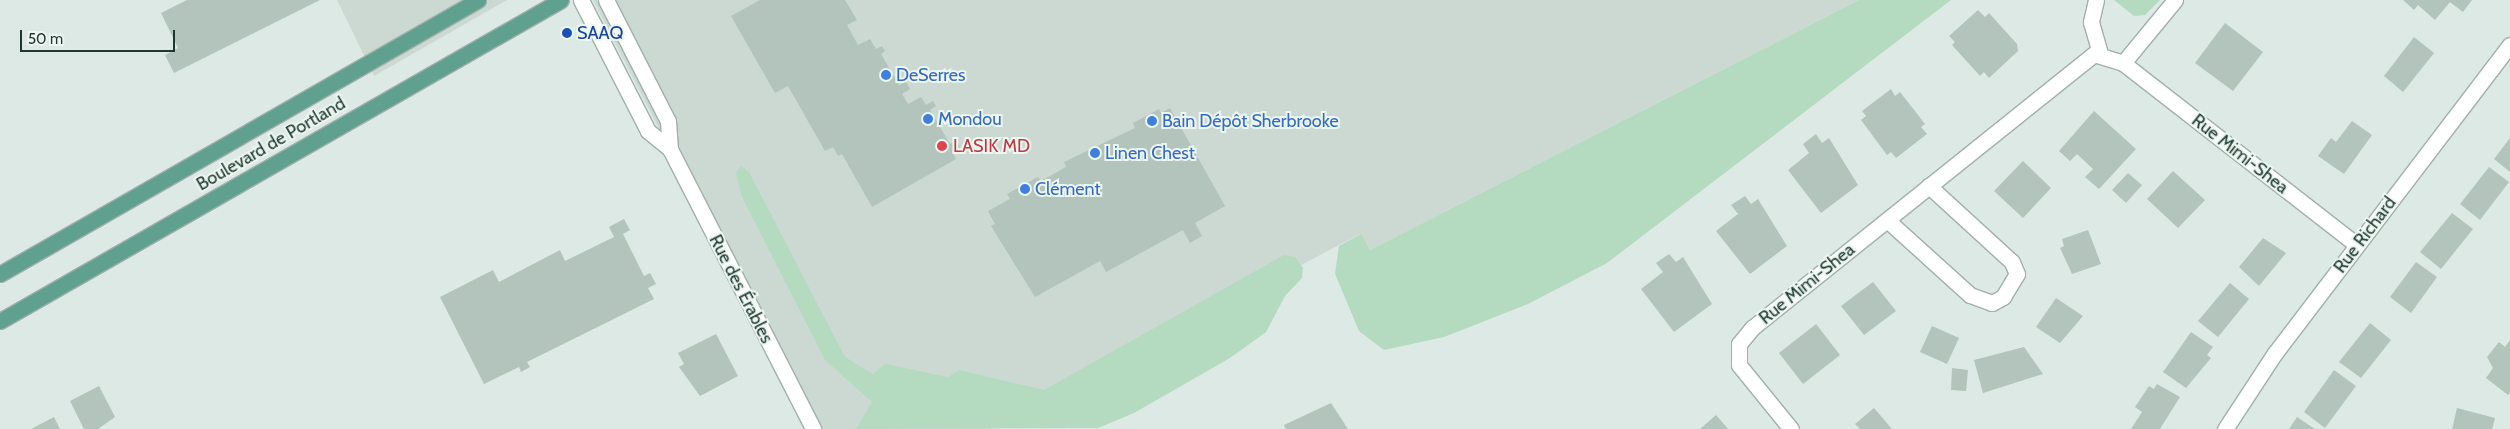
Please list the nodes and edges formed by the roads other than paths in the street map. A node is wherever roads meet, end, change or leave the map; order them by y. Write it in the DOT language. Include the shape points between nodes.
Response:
graph roads {
  1 [pos="478,0"];
  2 [pos="562,0"];
  3 [pos="581,0"];
  4 [pos="606,0"];
  5 [pos="2096,0"];
  6 [pos="2175,0"];
  7 [pos="2510,45"];
  8 [pos="2100,53"];
  9 [pos="2123,63"];
  10 [pos="670,149"];
  11 [pos="1929,186"];
  12 [pos="1887,220"];
  13 [pos="2357,245"];
  14 [pos="0,274"];
  15 [pos="0,321"];
  16 [pos="813,429"];
  17 [pos="1791,429"];
  18 [pos="2225,429"];
  1 -- 14 [label="main road, Boulevard de Portland"];
  2 -- 15 [label="main road, Boulevard de Portland"];
  3 -- 10 [label="street, Rue des Érables" via="648,131"];
  4 -- 10 [label="street, Rue des Érables" via="668,121"];
  5 -- 8 [label="street" via="2090,22"];
  6 -- 9 [label="street"];
  7 -- 13 [label="street, Rue Richard"];
  8 -- 9 [label="street, Rue Mimi-Shea"];
  8 -- 11 [label="street, Rue Mimi-Shea" via="2088,58"];
  9 -- 13 [label="street, Rue Mimi-Shea"];
  10 -- 16 [label="street, Rue des Érables"];
  11 -- 12 [label="street, Rue Mimi-Shea"];
  11 -- 12 [label="street" via="2012,262 2016,274 2003,297 1992,303 1970,295"];
  12 -- 17 [label="street, Rue Mimi-Shea" via="1752,328 1736,354 1747,380"];
  13 -- 18 [label="street, Rue Richard" via="2274,353"];
}
